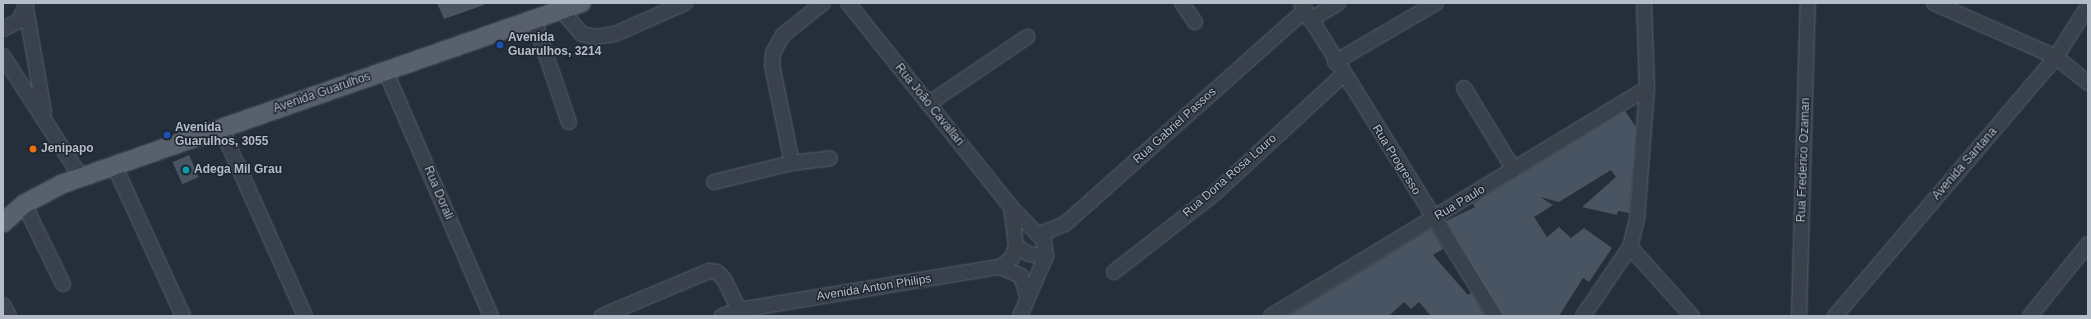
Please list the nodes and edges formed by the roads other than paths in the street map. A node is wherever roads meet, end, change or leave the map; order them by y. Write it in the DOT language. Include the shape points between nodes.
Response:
graph roads {
  1 [pos="581,3"];
  2 [pos="685,3"];
  3 [pos="823,3"];
  4 [pos="848,3"];
  5 [pos="1182,3"];
  6 [pos="1338,3"];
  7 [pos="1436,3"];
  8 [pos="1644,3"];
  9 [pos="1808,3"];
  10 [pos="1934,3"];
  11 [pos="25,5"];
  12 [pos="2088,6"];
  13 [pos="561,10"];
  14 [pos="1306,11"];
  15 [pos="534,20"];
  16 [pos="1195,22"];
  17 [pos="3,29"];
  18 [pos="1027,37"];
  19 [pos="3,56"];
  20 [pos="2056,57"];
  21 [pos="1335,62"];
  22 [pos="385,70"];
  23 [pos="1343,75"];
  24 [pos="2088,83"];
  25 [pos="1464,88"];
  26 [pos="1647,88"];
  27 [pos="928,104"];
  28 [pos="45,116"];
  29 [pos="569,122"];
  30 [pos="221,128"];
  31 [pos="830,158"];
  32 [pos="792,163"];
  33 [pos="114,165"];
  34 [pos="1514,170"];
  35 [pos="81,177"];
  36 [pos="714,182"];
  37 [pos="24,204"];
  38 [pos="1011,207"];
  39 [pos="1433,218"];
  40 [pos="3,223"];
  41 [pos="1040,234"];
  42 [pos="2088,244"];
  43 [pos="1016,246"];
  44 [pos="1630,247"];
  45 [pos="1046,256"];
  46 [pos="1000,267"];
  47 [pos="1114,272"];
  48 [pos="63,284"];
  49 [pos="1027,296"];
  50 [pos="3,305"];
  51 [pos="739,310"];
  52 [pos="10,316"];
  53 [pos="183,316"];
  54 [pos="305,316"];
  55 [pos="492,316"];
  56 [pos="602,316"];
  57 [pos="722,316"];
  58 [pos="1020,316"];
  59 [pos="1271,316"];
  60 [pos="1495,316"];
  61 [pos="1583,316"];
  62 [pos="1692,316"];
  63 [pos="1799,316"];
  64 [pos="1835,316"];
  65 [pos="2030,316"];
  1 -- 13 [label="main road, Avenida Guarulhos"];
  2 -- 13 [label="street" via="615,34 595,37 582,34"];
  3 -- 32 [label="street" via="783,35 773,53 772,65"];
  4 -- 27 [label="street, Rua João Cavallari"];
  5 -- 16 [label="street"];
  6 -- 14 [label="street, Rua Gabriel Passos"];
  7 -- 21 [label="street"];
  8 -- 26 [label="street"];
  9 -- 63 [label="street, Rua Frederico Ozaman"];
  10 -- 20 [label="street"];
  11 -- 17 [label="street" via="19,21"];
  11 -- 28 [label="street"];
  12 -- 20 [label="street, Avenida Santana"];
  13 -- 15 [label="main road, Avenida Guarulhos"];
  14 -- 21 [label="street, Rua Progresso"];
  14 -- 41 [label="street, Rua Gabriel Passos" via="1065,224"];
  15 -- 22 [label="main road, Avenida Guarulhos"];
  15 -- 29 [label="street"];
  18 -- 27 [label="street"];
  19 -- 28 [label="street"];
  20 -- 24 [label="street"];
  20 -- 64 [label="street, Avenida Santana"];
  21 -- 23 [label="street, Rua Progresso"];
  22 -- 30 [label="main road, Avenida Guarulhos"];
  22 -- 55 [label="street, Rua Dorali"];
  23 -- 39 [label="street, Rua Progresso"];
  23 -- 47 [label="street, Rua Dona Rosa Louro" via="1215,193"];
  25 -- 34 [label="street"];
  26 -- 34 [label="street, Rua Paulo"];
  26 -- 44 [label="street" via="1643,176"];
  27 -- 38 [label="street, Rua João Cavallari"];
  28 -- 35 [label="street"];
  30 -- 33 [label="main road, Avenida Guarulhos"];
  30 -- 54 [label="street"];
  31 -- 32 [label="street"];
  32 -- 36 [label="street"];
  33 -- 35 [label="main road, Avenida Guarulhos"];
  33 -- 53 [label="street"];
  34 -- 39 [label="street, Rua Paulo"];
  35 -- 37 [label="main road, Avenida Guarulhos"];
  37 -- 40 [label="main road, Avenida Guarulhos"];
  37 -- 48 [label="street"];
  38 -- 41 [label="street, Rua João Cavallari"];
  38 -- 43 [label="street"];
  39 -- 59 [label="street, Rua Paulo"];
  39 -- 60 [label="street, Rua Progresso"];
  41 -- 45 [label="street"];
  42 -- 65 [label="street"];
  43 -- 45 [label="street" via="1029,254"];
  43 -- 46 [label="street" via="1012,258"];
  44 -- 61 [label="street"];
  44 -- 62 [label="street"];
  45 -- 49 [label="street"];
  46 -- 49 [label="street" via="1021,276"];
  46 -- 51 [label="street, Avenida Anton Philips"];
  49 -- 58 [label="street"];
  50 -- 52 [label="street"];
  51 -- 56 [label="street" via="724,279 717,272 709,271"];
  51 -- 57 [label="street, Avenida Anton Philips"];
}
